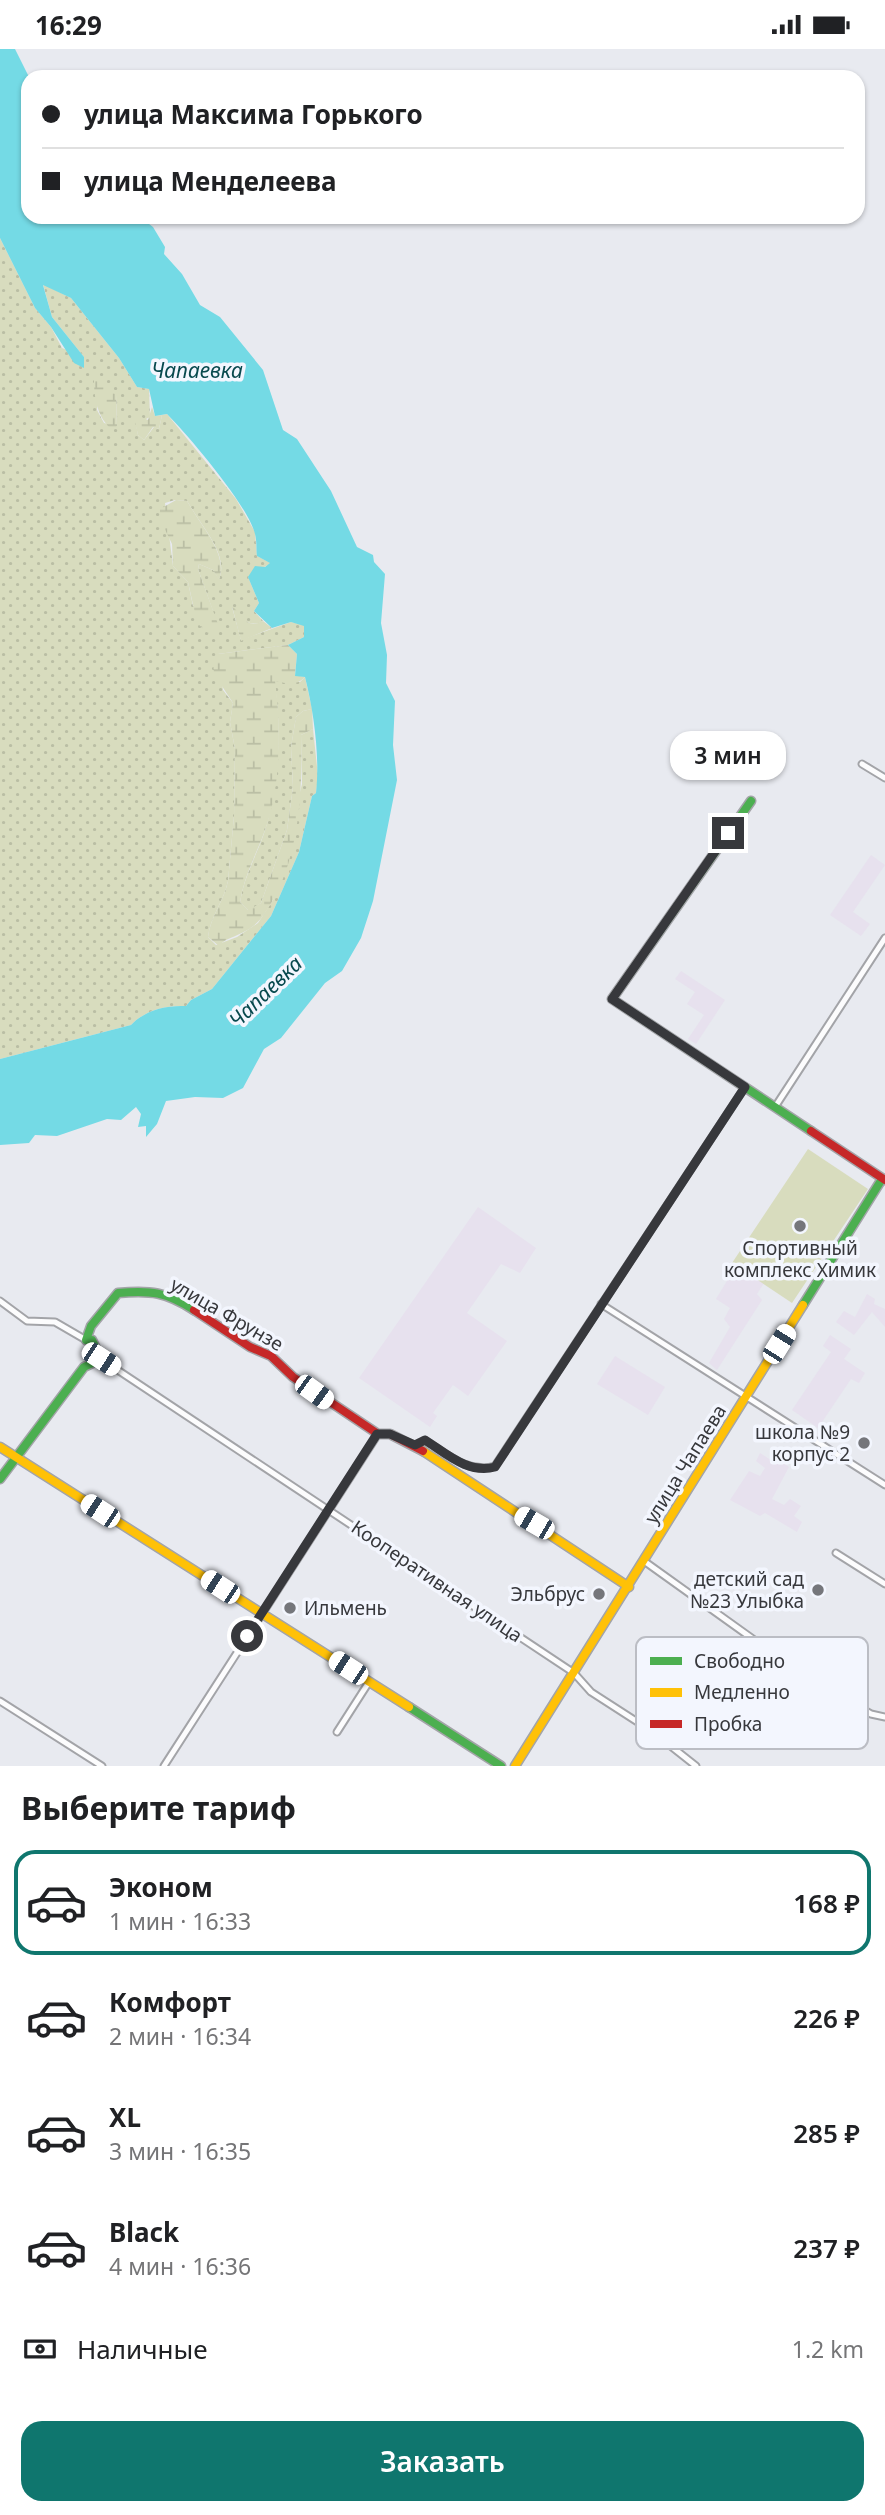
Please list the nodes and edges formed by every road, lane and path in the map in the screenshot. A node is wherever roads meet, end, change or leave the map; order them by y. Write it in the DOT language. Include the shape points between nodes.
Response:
graph roads {
  1 [pos="862,764"];
  2 [pos="885,778"];
  3 [pos="751,801"];
  4 [pos="885,938"];
  5 [pos="745,1087"];
  6 [pos="775,1107"];
  7 [pos="884,1179"];
  8 [pos="0,1301"];
  9 [pos="601,1304"];
  10 [pos="86,1340"];
  11 [pos="101,1359"];
  12 [pos="746,1397"];
  13 [pos="377,1434"];
  14 [pos="415,1445"];
  15 [pos="0,1447"];
  16 [pos="15,1457"];
  17 [pos="0,1479"];
  18 [pos="885,1485"];
  19 [pos="328,1508"];
  20 [pos="836,1553"];
  21 [pos="644,1561"];
  22 [pos="885,1584"];
  23 [pos="629,1587"];
  24 [pos="261,1613"];
  25 [pos="750,1637"];
  26 [pos="574,1673"];
  27 [pos="369,1682"];
  28 [pos="0,1702"];
  29 [pos="868,1712"];
  30 [pos="885,1717"];
  31 [pos="636,1721"];
  32 [pos="337,1732"];
  33 [pos="674,1749"];
  34 [pos="102,1766"];
  35 [pos="164,1766"];
  36 [pos="500,1766"];
  37 [pos="514,1766"];
  38 [pos="696,1766"];
  1 -- 2 [label="street"];
  3 -- 5 [label="street" via="612,999"];
  4 -- 6 [label="street"];
  5 -- 6 [label="street"];
  5 -- 9 [label="street"];
  6 -- 7 [label="street"];
  7 -- 12 [label="street, улица Чапаева"];
  8 -- 10 [label="street" via="27,1321 55,1322"];
  9 -- 12 [label="street"];
  9 -- 14 [label="street" via="495,1467 480,1471 425,1440"];
  10 -- 11 [label="street" via="92,1340"];
  10 -- 13 [label="street, улица Фрунзе" via="91,1326 118,1293 149,1290 176,1299 271,1356 303,1384"];
  11 -- 16 [label="street" via="83,1367"];
  11 -- 19 [label="street, Кооперативная улица"];
  12 -- 18 [label="street"];
  12 -- 21 [label="street, улица Чапаева"];
  13 -- 14 [label="street, улица Фрунзе" via="390,1434"];
  13 -- 19 [label="street"];
  14 -- 23 [label="street, улица Фрунзе"];
  15 -- 16 [label="street"];
  16 -- 17 [label="street"];
  16 -- 24 [label="street"];
  19 -- 24 [label="street"];
  19 -- 26 [label="street, Кооперативная улица"];
  20 -- 22 [label="street"];
  21 -- 23 [label="street, улица Чапаева"];
  21 -- 25 [label="street"];
  23 -- 26 [label="street, улица Чапаева"];
  24 -- 27 [label="street"];
  24 -- 35 [label="street"];
  26 -- 31 [label="street, Кооперативная улица" via="591,1692"];
  26 -- 37 [label="street, улица Чапаева"];
  27 -- 32 [label="street"];
  27 -- 36 [label="street"];
  28 -- 34 [label="street"];
  29 -- 30 [label="street"];
  33 -- 38 [label="street, Кооперативная улица"];
}
